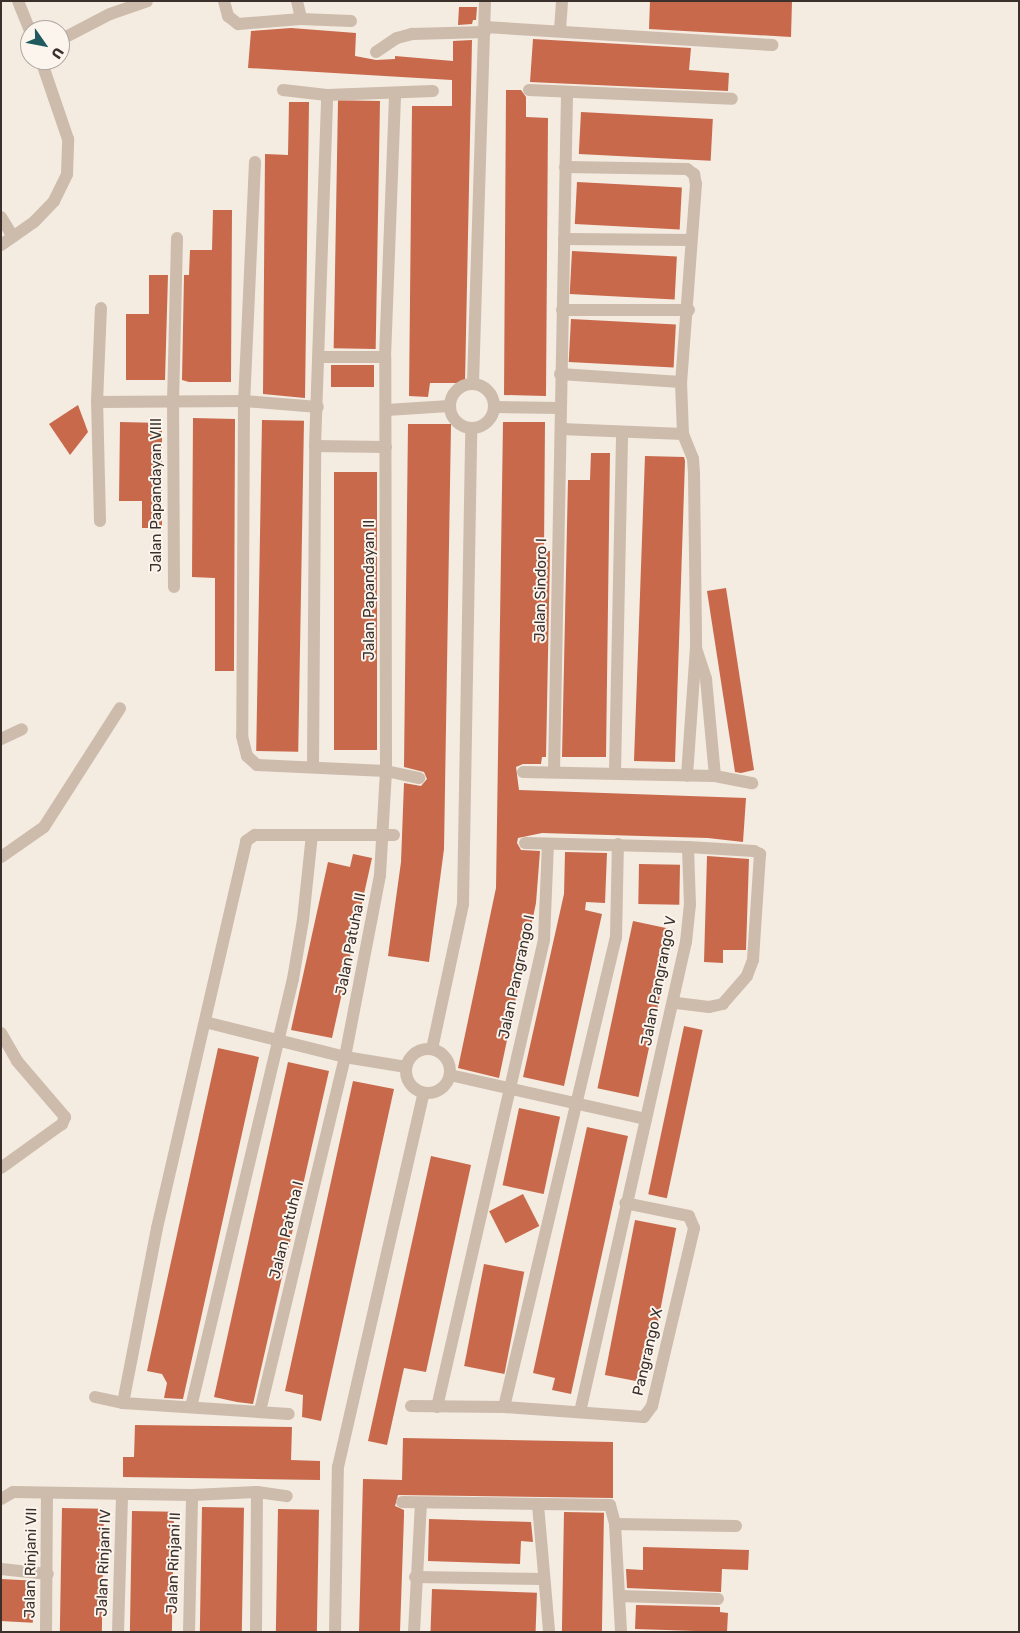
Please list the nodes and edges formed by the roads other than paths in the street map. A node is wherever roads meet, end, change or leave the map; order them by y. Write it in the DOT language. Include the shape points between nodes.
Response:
graph roads {
  1 [pos="18,1"];
  2 [pos="147,1"];
  3 [pos="224,1"];
  4 [pos="297,1"];
  5 [pos="485,1"];
  6 [pos="562,1"];
  7 [pos="301,19"];
  8 [pos="26,20"];
  9 [pos="351,21"];
  10 [pos="485,30"];
  11 [pos="560,30"];
  12 [pos="70,35"];
  13 [pos="772,45"];
  14 [pos="376,52"];
  15 [pos="44,70"];
  16 [pos="283,90"];
  17 [pos="529,90"];
  18 [pos="432,91"];
  19 [pos="566,92"];
  20 [pos="395,93"];
  21 [pos="327,95"];
  22 [pos="732,99"];
  23 [pos="255,162"];
  24 [pos="565,167"];
  25 [pos="1,216"];
  26 [pos="13,237"];
  27 [pos="177,238"];
  28 [pos="564,239"];
  29 [pos="691,240"];
  30 [pos="1,245"];
  31 [pos="101,308"];
  32 [pos="562,310"];
  33 [pos="689,310"];
  34 [pos="320,357"];
  35 [pos="385,357"];
  36 [pos="560,374"];
  37 [pos="681,382"];
  38 [pos="472,383"];
  39 [pos="244,401"];
  40 [pos="97,402"];
  41 [pos="173,403"];
  42 [pos="318,406"];
  43 [pos="450,406"];
  44 [pos="494,407"];
  45 [pos="560,408"];
  46 [pos="387,410"];
  47 [pos="471,428"];
  48 [pos="561,429"];
  49 [pos="622,432"];
  50 [pos="683,434"];
  51 [pos="315,446"];
  52 [pos="386,448"];
  53 [pos="100,521"];
  54 [pos="174,587"];
  55 [pos="696,647"];
  56 [pos="120,708"];
  57 [pos="22,729"];
  58 [pos="1,740"];
  59 [pos="313,767"];
  60 [pos="386,771"];
  61 [pos="523,772"];
  62 [pos="554,772"];
  63 [pos="615,772"];
  64 [pos="687,776"];
  65 [pos="715,776"];
  66 [pos="419,778"];
  67 [pos="752,783"];
  68 [pos="312,835"];
  69 [pos="388,836"];
  70 [pos="525,843"];
  71 [pos="548,844"];
  72 [pos="618,844"];
  73 [pos="688,847"];
  74 [pos="1,857"];
  75 [pos="674,1003"];
  76 [pos="205,1022"];
  77 [pos="1,1033"];
  78 [pos="278,1040"];
  79 [pos="432,1049"];
  80 [pos="345,1057"];
  81 [pos="406,1067"];
  82 [pos="450,1074"];
  83 [pos="510,1086"];
  84 [pos="424,1093"];
  85 [pos="576,1101"];
  86 [pos="646,1119"];
  87 [pos="1,1168"];
  88 [pos="625,1203"];
  89 [pos="95,1397"];
  90 [pos="122,1403"];
  91 [pos="411,1406"];
  92 [pos="437,1407"];
  93 [pos="504,1407"];
  94 [pos="191,1408"];
  95 [pos="260,1411"];
  96 [pos="580,1412"];
  97 [pos="289,1414"];
  98 [pos="257,1492"];
  99 [pos="47,1494"];
  100 [pos="122,1495"];
  101 [pos="192,1496"];
  102 [pos="287,1496"];
  103 [pos="1,1499"];
  104 [pos="402,1502"];
  105 [pos="421,1503"];
  106 [pos="538,1505"];
  107 [pos="615,1524"];
  108 [pos="736,1526"];
  109 [pos="1,1569"];
  110 [pos="48,1574"];
  111 [pos="415,1577"];
  112 [pos="544,1579"];
  113 [pos="619,1596"];
  114 [pos="718,1599"];
  115 [pos="46,1632"];
  116 [pos="118,1632"];
  117 [pos="189,1632"];
  118 [pos="256,1632"];
  119 [pos="336,1632"];
  120 [pos="414,1632"];
  121 [pos="549,1632"];
  122 [pos="621,1632"];
  1 -- 8 [label="street"];
  2 -- 12 [label="street" via="110,14"];
  3 -- 7 [label="street" via="228,16 238,24"];
  4 -- 7 [label="street"];
  5 -- 10 [label="street"];
  6 -- 11 [label="street"];
  7 -- 9 [label="street"];
  10 -- 11 [label="street"];
  10 -- 14 [label="street" via="412,34 397,38"];
  10 -- 38 [label="street"];
  11 -- 13 [label="street"];
  15 -- 26 [label="street" via="68,139 67,174 54,201"];
  16 -- 21 [label="street"];
  17 -- 19 [label="street"];
  18 -- 20 [label="street"];
  19 -- 22 [label="street"];
  19 -- 24 [label="street, Jalan Sindoro I"];
  20 -- 21 [label="street"];
  20 -- 35 [label="street, Jalan Papandayan II"];
  21 -- 34 [label="street"];
  23 -- 39 [label="street"];
  24 -- 28 [label="street, Jalan Sindoro I"];
  24 -- 29 [label="street" via="687,169 694,174 696,184"];
  25 -- 26 [label="street"];
  26 -- 30 [label="street"];
  27 -- 41 [label="street, Jalan Papandayan VIII"];
  28 -- 29 [label="street"];
  28 -- 32 [label="street, Jalan Sindoro I"];
  29 -- 33 [label="street"];
  31 -- 40 [label="street"];
  32 -- 33 [label="street"];
  32 -- 36 [label="street, Jalan Sindoro I"];
  33 -- 37 [label="street"];
  34 -- 35 [label="street"];
  34 -- 42 [label="street"];
  35 -- 46 [label="street, Jalan Papandayan II"];
  36 -- 37 [label="street"];
  36 -- 45 [label="street, Jalan Sindoro I"];
  37 -- 50 [label="street"];
  38 -- 43 [label="street" via="461,386 453,394"];
  38 -- 44 [label="street" via="491,395"];
  39 -- 41 [label="street"];
  39 -- 42 [label="street"];
  39 -- 59 [label="street" via="242,736 247,756 257,765"];
  40 -- 41 [label="street"];
  40 -- 53 [label="street"];
  41 -- 54 [label="street, Jalan Papandayan VIII"];
  42 -- 51 [label="street"];
  43 -- 46 [label="street"];
  43 -- 47 [label="street" via="452,417 460,425"];
  44 -- 45 [label="street"];
  44 -- 47 [label="street" via="482,426"];
  45 -- 48 [label="street, Jalan Sindoro I"];
  46 -- 52 [label="street, Jalan Papandayan II"];
  47 -- 79 [label="street" via="463,904"];
  48 -- 49 [label="street"];
  48 -- 62 [label="street, Jalan Sindoro I"];
  49 -- 50 [label="street"];
  49 -- 63 [label="street"];
  50 -- 55 [label="street" via="693,459"];
  51 -- 52 [label="street"];
  51 -- 59 [label="street"];
  52 -- 60 [label="street, Jalan Papandayan II"];
  55 -- 64 [label="street"];
  55 -- 65 [label="street" via="706,679"];
  56 -- 74 [label="street" via="44,827"];
  57 -- 58 [label="street"];
  59 -- 60 [label="street"];
  60 -- 66 [label="street"];
  60 -- 69 [label="street, Jalan Papandayan II"];
  61 -- 62 [label="street"];
  62 -- 63 [label="street"];
  63 -- 64 [label="street"];
  64 -- 65 [label="street"];
  65 -- 67 [label="street"];
  68 -- 69 [label="street"];
  68 -- 76 [label="street" via="255,834 246,842"];
  68 -- 78 [label="street" via="303,920"];
  69 -- 80 [label="street, Jalan Patuha II"];
  70 -- 71 [label="street"];
  71 -- 72 [label="street"];
  71 -- 83 [label="street, Jalan Pangrango I" via="544,939"];
  72 -- 73 [label="street"];
  72 -- 85 [label="street" via="616,937"];
  73 -- 75 [label="street, Jalan Pangrango V" via="690,905"];
  73 -- 75 [label="street" via="760,854 753,960 747,976 723,1004 709,1007"];
  75 -- 86 [label="street, Jalan Pangrango V"];
  76 -- 78 [label="street"];
  76 -- 90 [label="street" via="157,1228"];
  77 -- 87 [label="street" via="17,1061 65,1117 62,1124"];
  78 -- 80 [label="street"];
  78 -- 94 [label="street"];
  79 -- 81 [label="street" via="420,1050 411,1056"];
  79 -- 82 [label="street" via="446,1058"];
  80 -- 81 [label="street"];
  80 -- 95 [label="street, Jalan Patuha I"];
  81 -- 84 [label="street" via="407,1078 414,1088"];
  82 -- 83 [label="street"];
  82 -- 84 [label="street" via="445,1085 435,1092"];
  83 -- 85 [label="street"];
  83 -- 92 [label="street, Jalan Pangrango I"];
  84 -- 119 [label="street" via="338,1467"];
  85 -- 86 [label="street"];
  85 -- 93 [label="street"];
  86 -- 88 [label="street, Jalan Pangrango V"];
  88 -- 96 [label="street, Jalan Pangrango V"];
  88 -- 96 [label="street, Pangrango X" via="689,1216 694,1228 649,1413 638,1418"];
  89 -- 90 [label="street"];
  90 -- 94 [label="street"];
  91 -- 92 [label="street, Pangrango X"];
  92 -- 93 [label="street, Pangrango X"];
  93 -- 96 [label="street, Pangrango X"];
  94 -- 95 [label="street"];
  95 -- 97 [label="street"];
  98 -- 101 [label="street"];
  98 -- 102 [label="street"];
  98 -- 118 [label="street"];
  99 -- 100 [label="street"];
  99 -- 103 [label="street" via="13,1492"];
  99 -- 110 [label="street, Jalan Rinjani VII"];
  100 -- 101 [label="street"];
  100 -- 116 [label="street, Jalan Rinjani IV"];
  101 -- 117 [label="street, Jalan Rinjani II"];
  104 -- 105 [label="street"];
  105 -- 106 [label="street"];
  105 -- 111 [label="street"];
  106 -- 107 [label="street" via="610,1505"];
  106 -- 112 [label="street"];
  107 -- 108 [label="street"];
  107 -- 113 [label="street"];
  109 -- 110 [label="street"];
  110 -- 115 [label="street, Jalan Rinjani VII"];
  111 -- 112 [label="street"];
  111 -- 120 [label="street"];
  112 -- 121 [label="street"];
  113 -- 114 [label="street"];
  113 -- 122 [label="street"];
}
